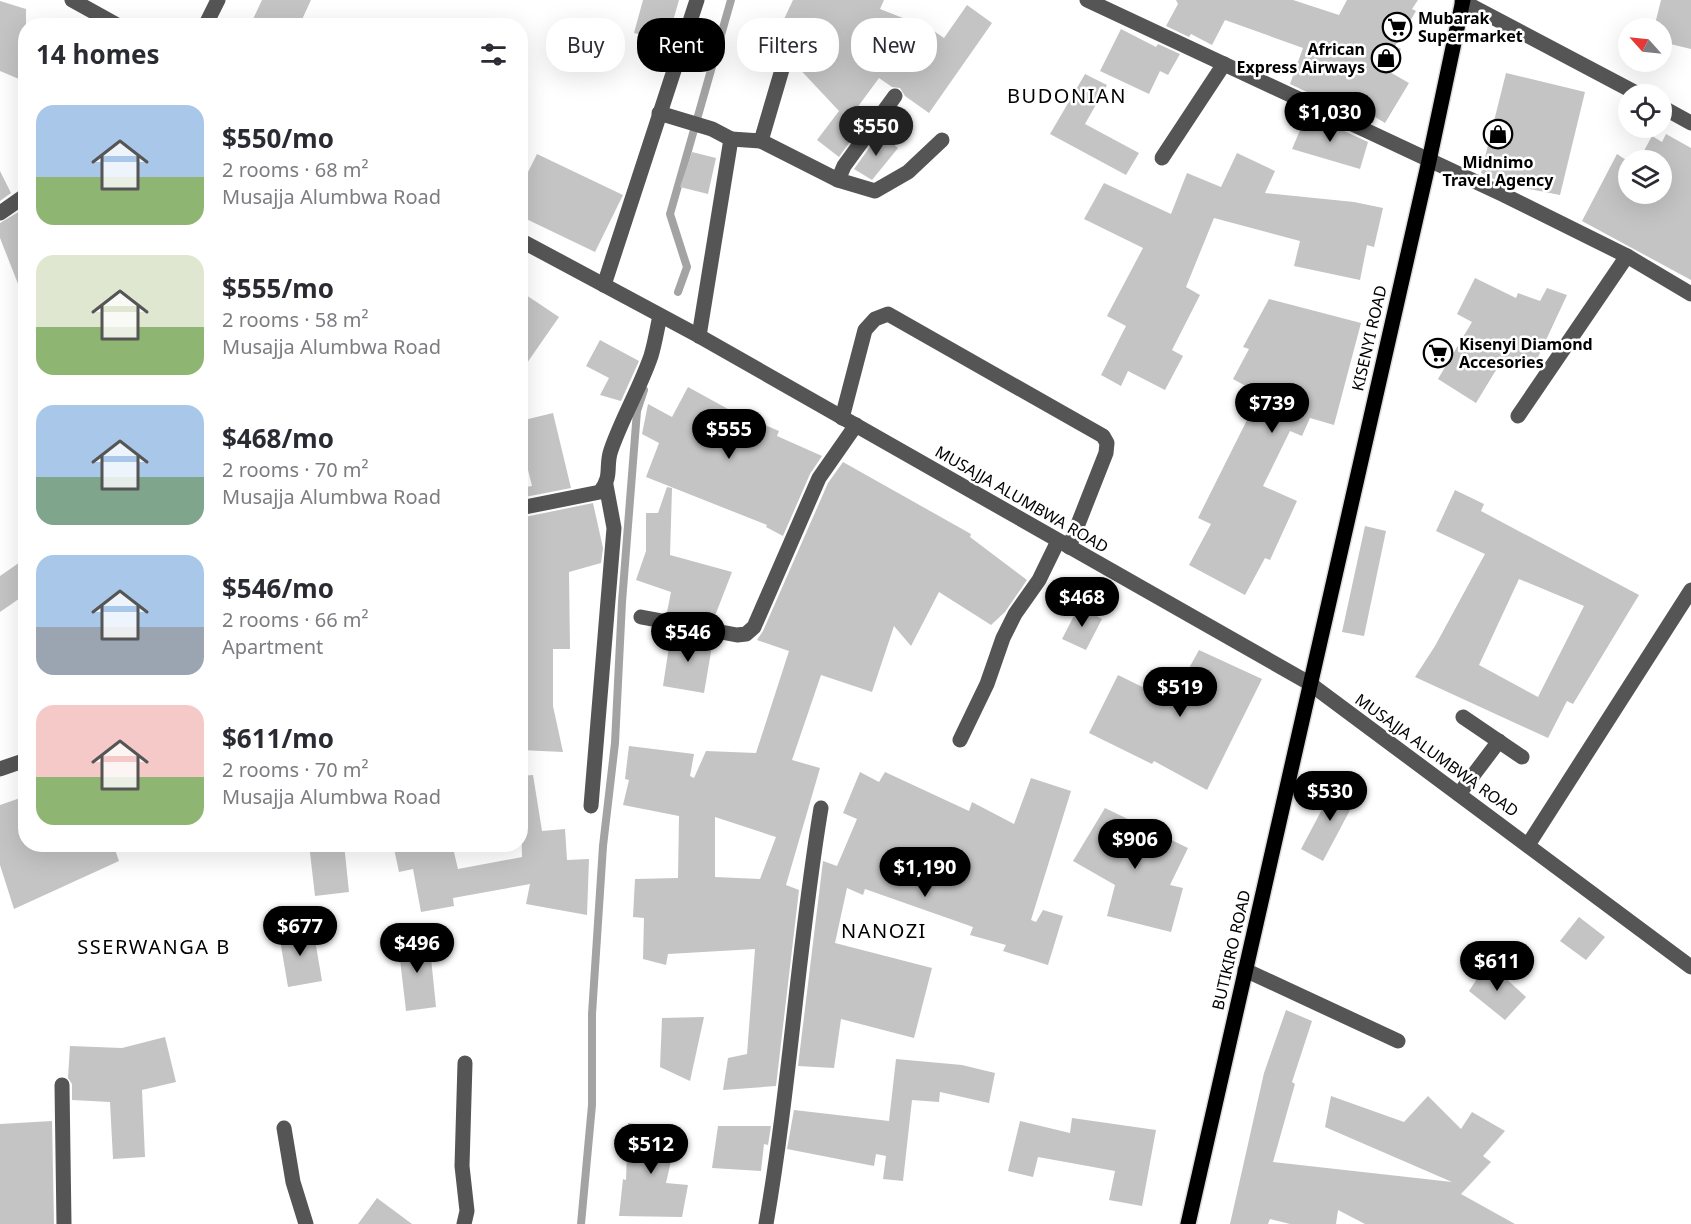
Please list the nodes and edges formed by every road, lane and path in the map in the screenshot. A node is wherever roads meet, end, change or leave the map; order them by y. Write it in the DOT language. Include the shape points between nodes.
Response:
graph roads {
  1 [pos="72,0"];
  2 [pos="218,0"];
  3 [pos="697,0"];
  4 [pos="1088,0"];
  5 [pos="1462,0"];
  6 [pos="105,18"];
  7 [pos="209,18"];
  8 [pos="1224,64"];
  9 [pos="781,72"];
  10 [pos="1619,84"];
  11 [pos="894,96"];
  12 [pos="659,113"];
  13 [pos="1672,113"];
  14 [pos="1691,123"];
  15 [pos="731,139"];
  16 [pos="942,140"];
  17 [pos="761,141"];
  18 [pos="1162,158"];
  19 [pos="1433,164"];
  20 [pos="838,180"];
  21 [pos="18,201"];
  22 [pos="0,213"];
  23 [pos="528,244"];
  24 [pos="1627,256"];
  25 [pos="604,285"];
  26 [pos="1691,294"];
  27 [pos="660,316"];
  28 [pos="699,336"];
  29 [pos="1518,416"];
  30 [pos="842,418"];
  31 [pos="856,426"];
  32 [pos="606,485"];
  33 [pos="528,506"];
  34 [pos="1064,544"];
  35 [pos="1691,590"];
  36 [pos="641,617"];
  37 [pos="1309,683"];
  38 [pos="1463,717"];
  39 [pos="960,740"];
  40 [pos="1499,741"];
  41 [pos="1522,757"];
  42 [pos="18,763"];
  43 [pos="0,769"];
  44 [pos="1459,794"];
  45 [pos="591,806"];
  46 [pos="821,808"];
  47 [pos="1528,845"];
  48 [pos="1691,967"];
  49 [pos="1245,969"];
  50 [pos="1398,1041"];
  51 [pos="465,1063"];
  52 [pos="62,1084"];
  53 [pos="284,1128"];
  54 [pos="64,1224"];
  55 [pos="306,1224"];
  56 [pos="464,1224"];
  57 [pos="766,1224"];
  58 [pos="1188,1224"];
  1 -- 6 [label="street"];
  2 -- 7 [label="street"];
  3 -- 12 [label="street"];
  4 -- 8 [label="street"];
  5 -- 10 [label="street"];
  5 -- 19 [label="main road, KISENYI ROAD"];
  8 -- 18 [label="street"];
  8 -- 19 [label="street"];
  9 -- 17 [label="street"];
  11 -- 20 [label="street"];
  12 -- 15 [label="street"];
  12 -- 25 [label="street"];
  13 -- 14 [label="street"];
  15 -- 17 [label="street"];
  15 -- 28 [label="street"];
  16 -- 20 [label="street" via="908,172 875,191"];
  17 -- 20 [label="street"];
  19 -- 24 [label="street"];
  19 -- 37 [label="main road, KISENYI ROAD"];
  21 -- 22 [label="street"];
  23 -- 25 [label="street, MUSAJJA ALUMBWA ROAD"];
  24 -- 26 [label="street"];
  24 -- 29 [label="street"];
  25 -- 27 [label="street, MUSAJJA ALUMBWA ROAD"];
  27 -- 28 [label="street, MUSAJJA ALUMBWA ROAD"];
  27 -- 32 [label="street" via="651,356 608,460 610,474"];
  28 -- 30 [label="street, MUSAJJA ALUMBWA ROAD"];
  30 -- 31 [label="street, MUSAJJA ALUMBWA ROAD"];
  30 -- 34 [label="street" via="865,330 875,318 888,314 1102,436 1107,443 1106,453"];
  31 -- 34 [label="street, MUSAJJA ALUMBWA ROAD"];
  31 -- 36 [label="street" via="819,478 754,627 737,635"];
  32 -- 33 [label="street" via="600,492"];
  32 -- 45 [label="street" via="614,528"];
  34 -- 37 [label="street, MUSAJJA ALUMBWA ROAD"];
  34 -- 39 [label="street" via="1015,614"];
  35 -- 47 [label="street"];
  37 -- 44 [label="street, MUSAJJA ALUMBWA ROAD"];
  37 -- 49 [label="main road, BUTIKIRO ROAD"];
  38 -- 40 [label="street"];
  40 -- 41 [label="street"];
  40 -- 44 [label="street"];
  42 -- 43 [label="street"];
  44 -- 47 [label="street, MUSAJJA ALUMBWA ROAD"];
  46 -- 57 [label="street" via="809,878 779,1150"];
  47 -- 48 [label="street, MUSAJJA ALUMBWA ROAD"];
  49 -- 50 [label="street"];
  49 -- 58 [label="main road, BUTIKIRO ROAD"];
  51 -- 56 [label="street"];
  52 -- 54 [label="street"];
  53 -- 55 [label="street" via="293,1182"];
}
